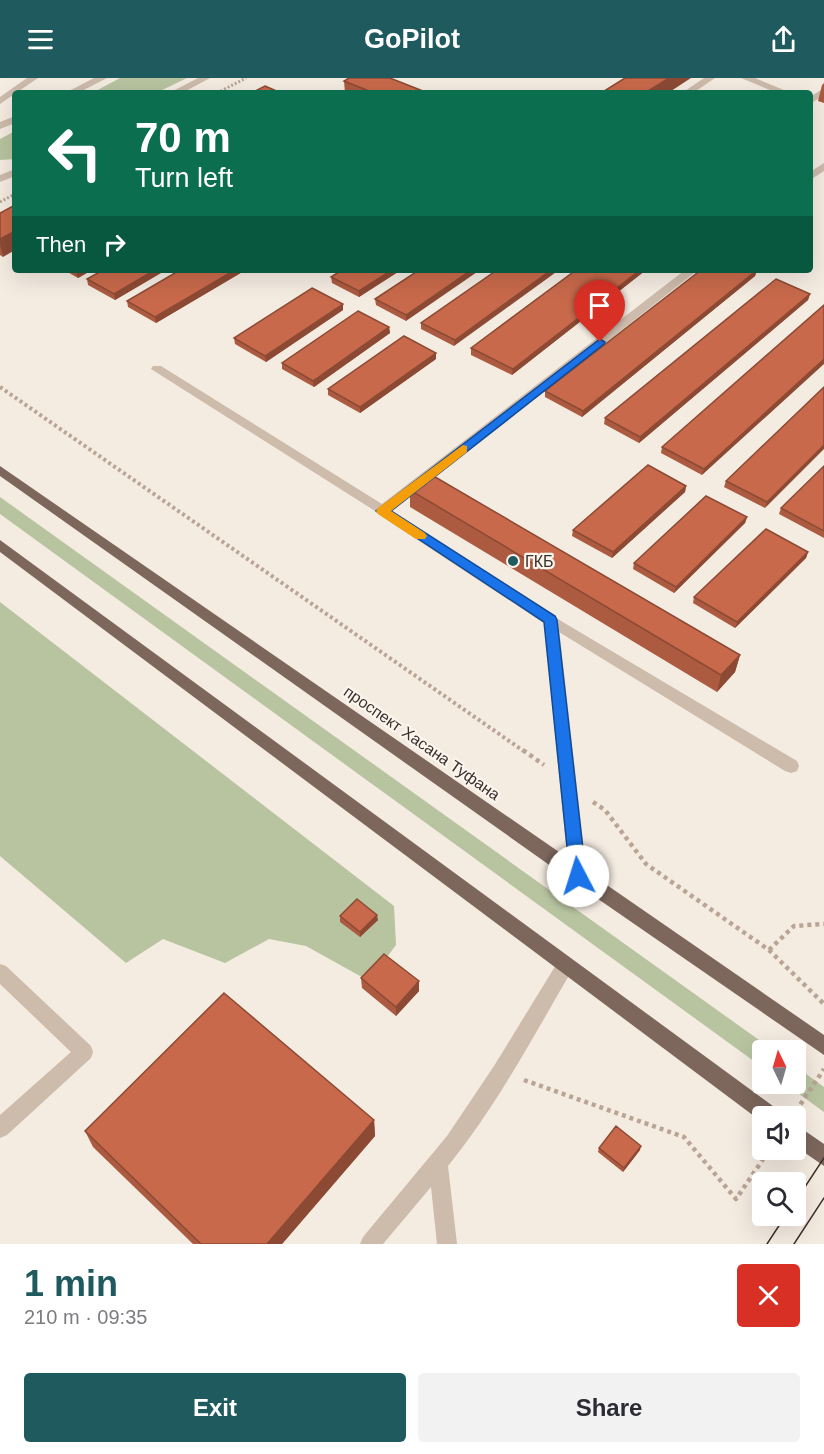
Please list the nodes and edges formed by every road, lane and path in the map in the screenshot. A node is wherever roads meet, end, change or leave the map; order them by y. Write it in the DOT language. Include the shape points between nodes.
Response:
graph roads {
  1 [pos="33,78"];
  2 [pos="102,78"];
  3 [pos="205,78"];
  4 [pos="246,78"];
  5 [pos="710,78"];
  6 [pos="746,78"];
  7 [pos="777,78"];
  8 [pos="766,85"];
  9 [pos="16,90"];
  10 [pos="76,90"];
  11 [pos="180,90"];
  12 [pos="223,90"];
  13 [pos="692,90"];
  14 [pos="759,90"];
  15 [pos="778,90"];
  16 [pos="688,273"];
  17 [pos="157,369"];
  18 [pos="0,387"];
  19 [pos="0,470"];
  20 [pos="383,511"];
  21 [pos="0,545"];
  22 [pos="551,620"];
  23 [pos="791,766"];
  24 [pos="569,784"];
  25 [pos="578,876"];
  26 [pos="824,924"];
  27 [pos="769,950"];
  28 [pos="565,966"];
  29 [pos="0,972"];
  30 [pos="822,1003"];
  31 [pos="824,1046"];
  32 [pos="824,1069"];
  33 [pos="501,1072"];
  34 [pos="757,1106"];
  35 [pos="799,1106"];
  36 [pos="0,1128"];
  37 [pos="806,1142"];
  38 [pos="824,1156"];
  39 [pos="763,1160"];
  40 [pos="438,1164"];
  41 [pos="370,1244"];
  42 [pos="447,1244"];
  1 -- 9 [label="street"];
  2 -- 10 [label="street"];
  3 -- 11 [label="street"];
  4 -- 12 [label="path"];
  5 -- 13 [label="street"];
  6 -- 8 [label="street"];
  7 -- 8 [label="street"];
  8 -- 14 [label="street"];
  8 -- 15 [label="street"];
  16 -- 20 [label="street"];
  17 -- 20 [label="street"];
  18 -- 24 [label="path"];
  19 -- 25 [label="main road, проспект Хасана Туфана"];
  20 -- 22 [label="street"];
  21 -- 28 [label="main road"];
  22 -- 23 [label="street"];
  22 -- 24 [label="street"];
  24 -- 25 [label="street"];
  24 -- 27 [label="path" via="605,810 646,864"];
  25 -- 31 [label="main road, проспект Хасана Туфана"];
  26 -- 27 [label="path" via="794,926"];
  27 -- 30 [label="path"];
  28 -- 33 [label="street"];
  28 -- 34 [label="main road"];
  29 -- 36 [label="street" via="84,1052"];
  32 -- 35 [label="path"];
  33 -- 39 [label="path" via="684,1137 736,1199"];
  33 -- 40 [label="street"];
  37 -- 38 [label="main road"];
  40 -- 41 [label="street"];
  40 -- 42 [label="street"];
}
